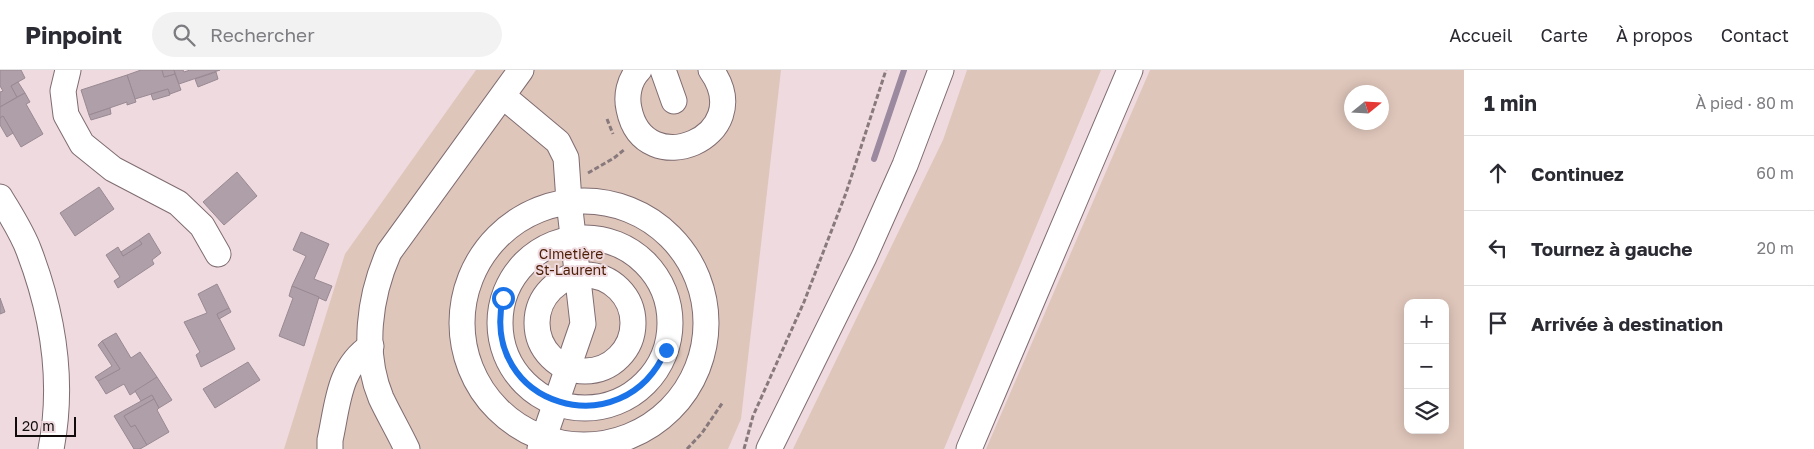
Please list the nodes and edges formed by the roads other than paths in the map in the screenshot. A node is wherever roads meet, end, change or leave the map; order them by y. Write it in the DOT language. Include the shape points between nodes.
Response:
graph roads {
  1 [pos="68,70"];
  2 [pos="521,70"];
  3 [pos="639,70"];
  4 [pos="663,70"];
  5 [pos="711,70"];
  6 [pos="941,70"];
  7 [pos="1130,70"];
  8 [pos="502,96"];
  9 [pos="674,100"];
  10 [pos="568,191"];
  11 [pos="0,197"];
  12 [pos="0,226"];
  13 [pos="573,238"];
  14 [pos="218,254"];
  15 [pos="577,275"];
  16 [pos="371,346"];
  17 [pos="568,368"];
  18 [pos="556,403"];
  19 [pos="541,444"];
  20 [pos="35,449"];
  21 [pos="51,449"];
  22 [pos="330,449"];
  23 [pos="407,449"];
  24 [pos="769,449"];
  25 [pos="969,449"];
  1 -- 14 [label="street" via="63,91 66,115 82,144 113,169 178,203 202,226"];
  2 -- 8 [label="street"];
  3 -- 5 [label="street" via="629,87 630,117 648,140 677,148 704,138 721,113 720,84"];
  4 -- 9 [label="street"];
  6 -- 24 [label="street" via="905,165 864,256"];
  7 -- 25 [label="street"];
  8 -- 10 [label="street" via="558,142 566,158"];
  8 -- 16 [label="street" via="389,252 374,294"];
  10 -- 13 [label="street"];
  10 -- 19 [label="street" via="546,206 524,215 489,245 467,286 462,309 466,356 474,378 503,415"];
  10 -- 19 [label="street" via="590,200 631,209 666,232 680,247 692,265 705,305 704,347 689,386 677,403 650,426 605,444"];
  11 -- 21 [label="street" via="29,250 48,311 57,379"];
  12 -- 20 [label="street" via="19,264 36,317 40,348 40,407"];
  13 -- 15 [label="street"];
  13 -- 18 [label="street" via="543,248 518,269 505,293 500,319 504,351 514,370 528,386"];
  13 -- 18 [label="street" via="610,241 642,259 664,289 670,326 661,362 647,382 627,397 592,408"];
  15 -- 17 [label="street" via="583,324"];
  15 -- 17 [label="street" via="552,287 543,298 536,325 546,351"];
  15 -- 17 [label="street" via="609,280 621,290 630,304 632,336 614,362 599,369 583,371"];
  16 -- 22 [label="street" via="352,362 343,379"];
  16 -- 23 [label="street" via="373,372 381,397"];
  17 -- 18 [label="street"];
  18 -- 19 [label="street"];
}
